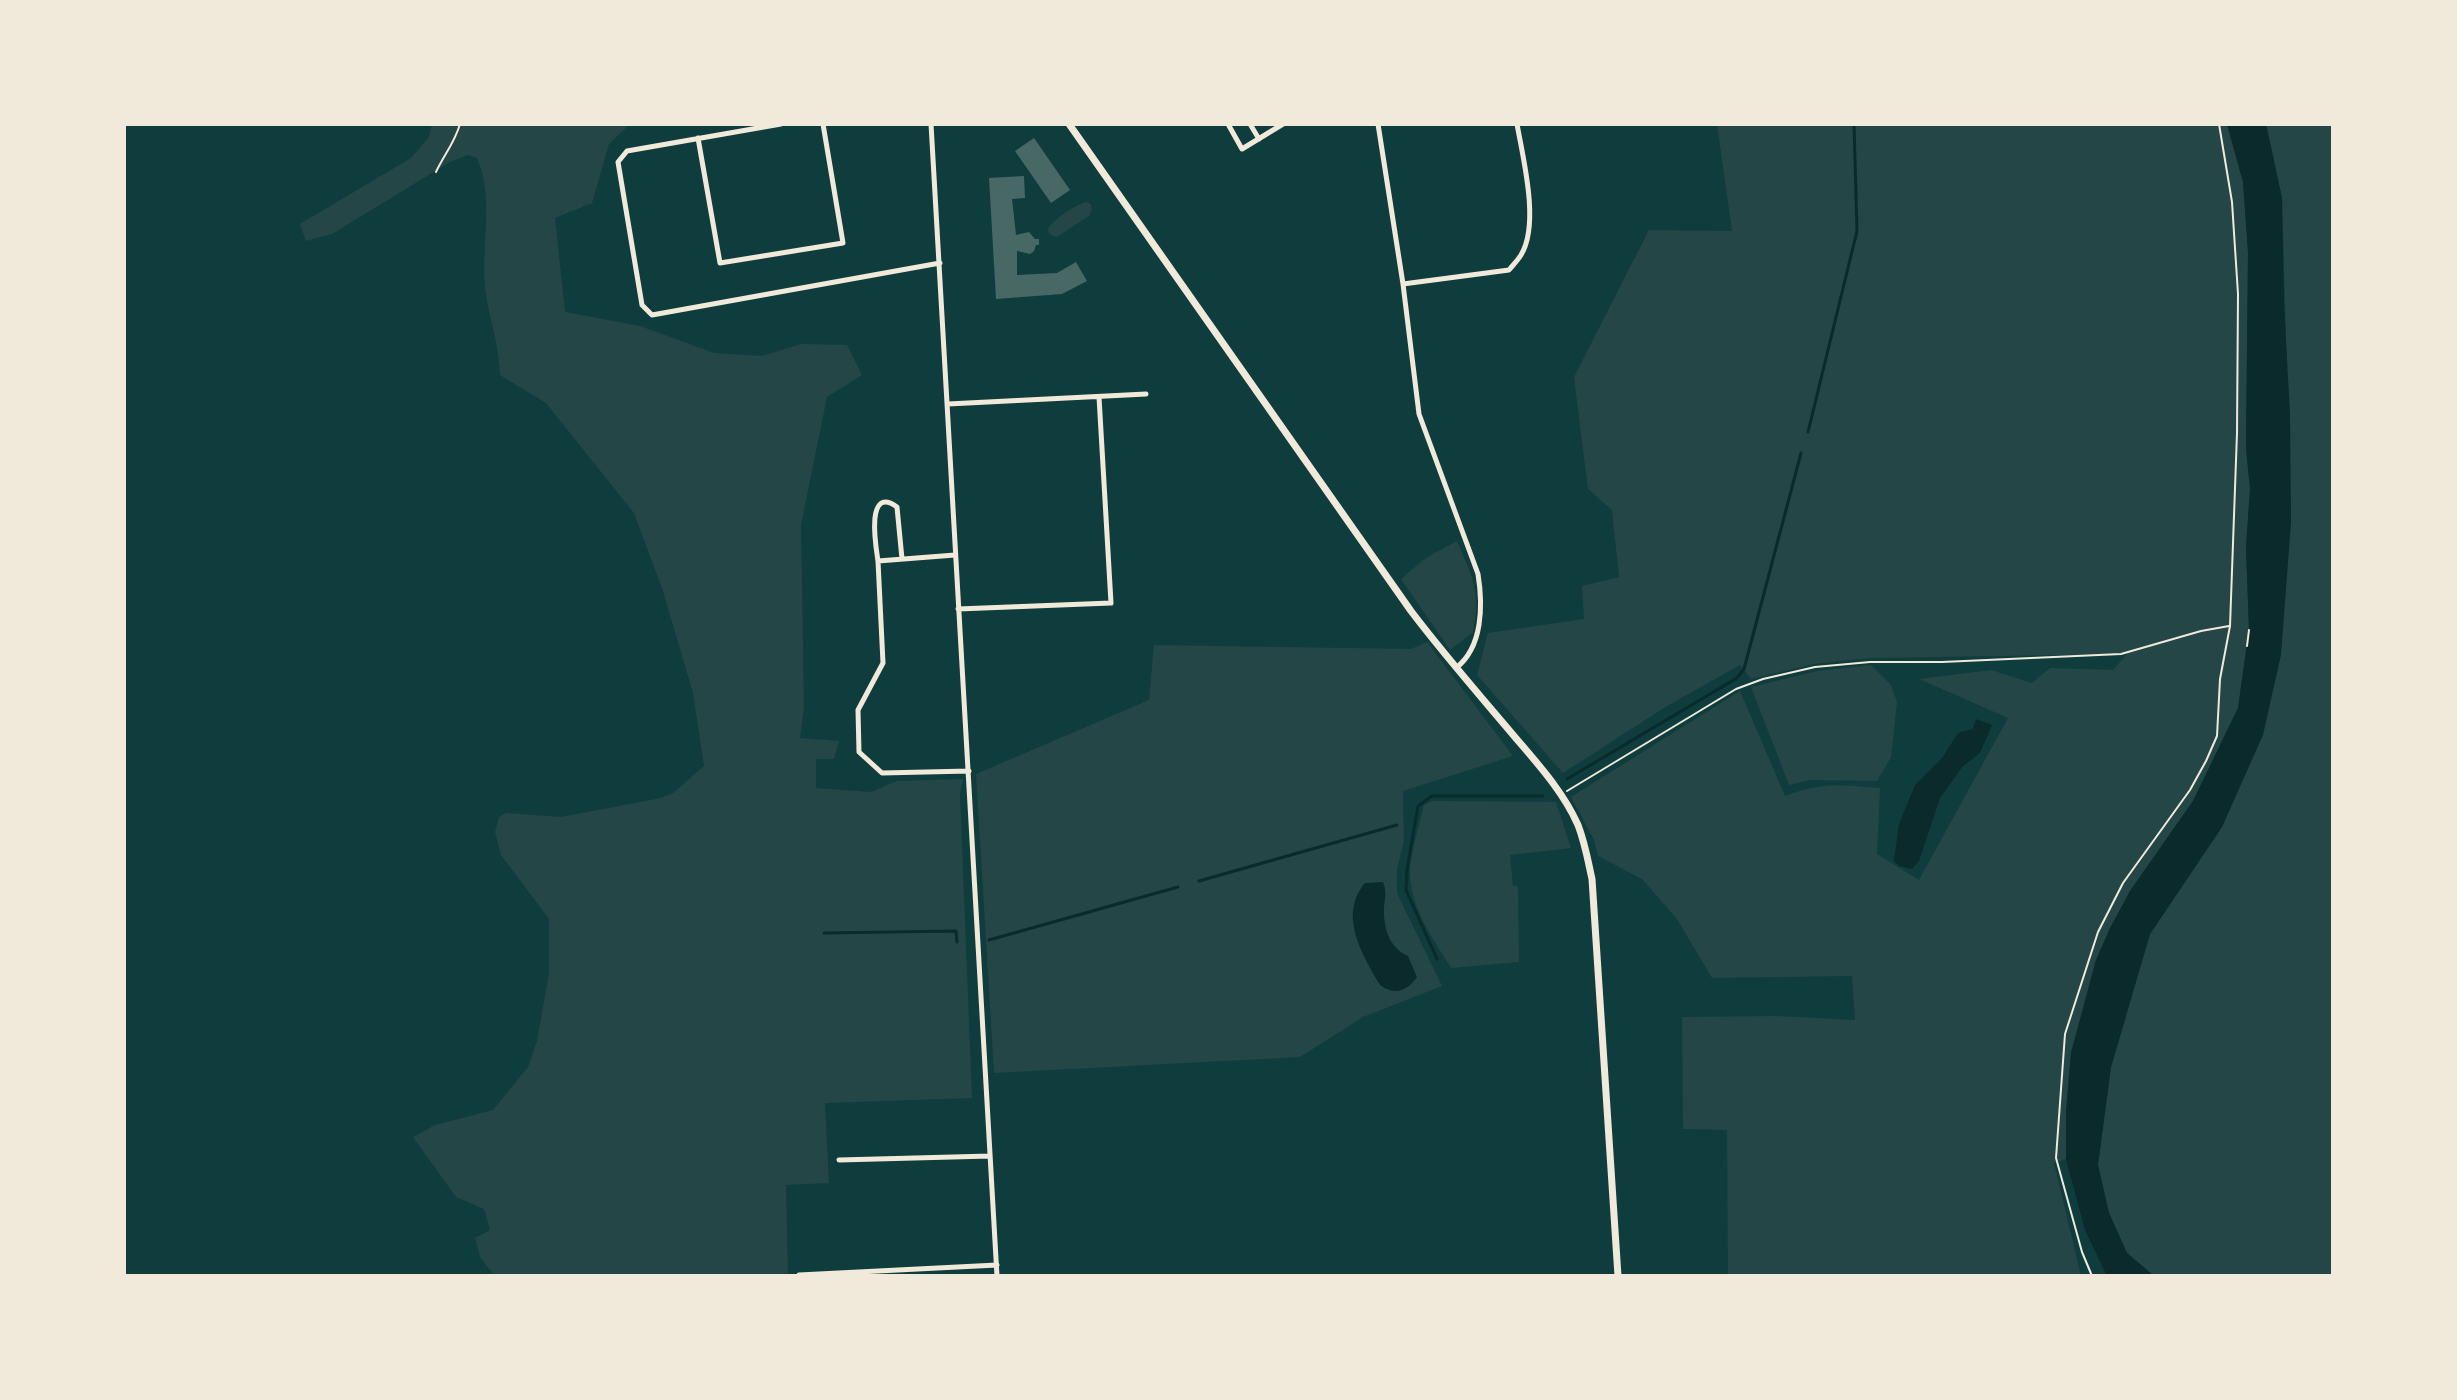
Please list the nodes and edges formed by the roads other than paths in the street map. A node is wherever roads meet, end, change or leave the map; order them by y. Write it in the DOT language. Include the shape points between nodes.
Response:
graph roads {
  1 [pos="781,124"];
  2 [pos="823,124"];
  3 [pos="931,124"];
  4 [pos="1069,124"];
  5 [pos="1228,124"];
  6 [pos="1250,124"];
  7 [pos="1283,124"];
  8 [pos="1378,124"];
  9 [pos="1517,124"];
  10 [pos="698,138"];
  11 [pos="1259,139"];
  12 [pos="940,263"];
  13 [pos="1403,284"];
  14 [pos="1146,394"];
  15 [pos="1099,397"];
  16 [pos="948,404"];
  17 [pos="955,555"];
  18 [pos="902,559"];
  19 [pos="878,561"];
  20 [pos="958,609"];
  21 [pos="1456,668"];
  22 [pos="969,771"];
  23 [pos="990,1156"];
  24 [pos="839,1160"];
  25 [pos="997,1265"];
  26 [pos="799,1275"];
  27 [pos="997,1276"];
  28 [pos="1618,1276"];
  1 -- 10 [label="street"];
  2 -- 10 [label="street" via="843,243 720,263"];
  3 -- 12 [label="street"];
  4 -- 21 [label="main road"];
  5 -- 11 [label="street" via="1242,149"];
  6 -- 11 [label="street"];
  7 -- 11 [label="street"];
  8 -- 13 [label="street"];
  9 -- 13 [label="street" via="1530,198 1523,253 1509,270"];
  10 -- 12 [label="street" via="627,151 618,162 642,305 652,315"];
  12 -- 16 [label="street"];
  13 -- 21 [label="street" via="1419,414 1481,593 1473,644"];
  14 -- 15 [label="street"];
  15 -- 16 [label="street"];
  15 -- 20 [label="street" via="1111,603"];
  16 -- 17 [label="street"];
  17 -- 18 [label="street"];
  17 -- 20 [label="street"];
  18 -- 19 [label="street"];
  18 -- 19 [label="street" via="897,507 884,503 874,515"];
  19 -- 22 [label="street" via="883,663 858,710 859,752 882,773"];
  20 -- 22 [label="street"];
  21 -- 28 [label="main road" via="1561,795 1585,847 1592,879"];
  22 -- 23 [label="street"];
  23 -- 24 [label="street"];
  23 -- 25 [label="street"];
  25 -- 26 [label="street"];
  25 -- 27 [label="street"];
}
